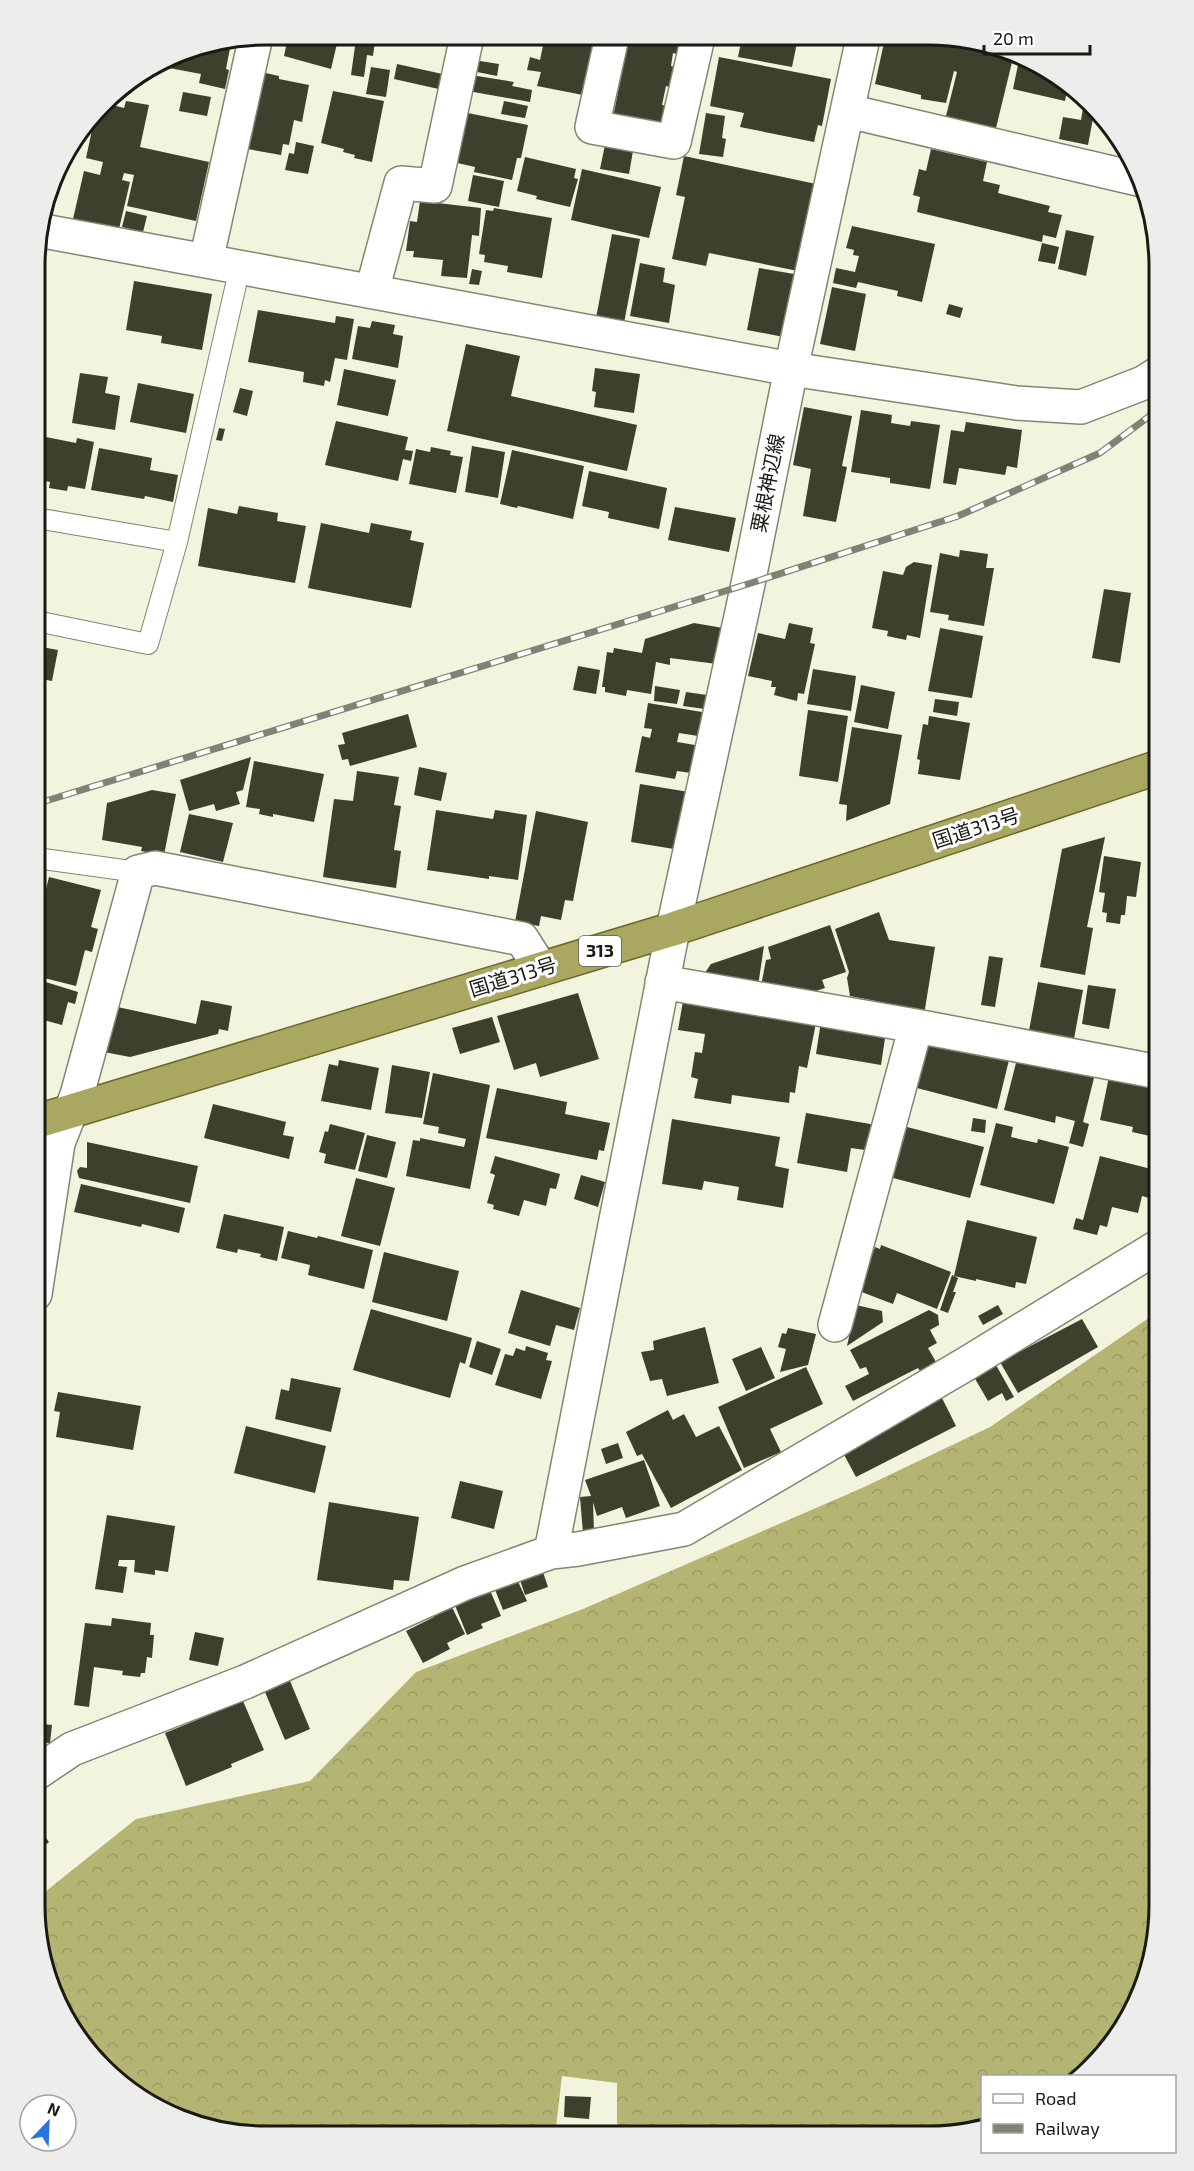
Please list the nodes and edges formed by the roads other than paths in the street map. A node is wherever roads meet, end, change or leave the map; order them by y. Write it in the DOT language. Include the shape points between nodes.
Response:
graph roads {
  1 [pos="254,45"];
  2 [pos="464,45"];
  3 [pos="610,45"];
  4 [pos="696,45"];
  5 [pos="862,45"];
  6 [pos="848,111"];
  7 [pos="1130,177"];
  8 [pos="48,232"];
  9 [pos="206,261"];
  10 [pos="240,267"];
  11 [pos="372,291"];
  12 [pos="791,369"];
  13 [pos="1149,379"];
  14 [pos="45,520"];
  15 [pos="177,542"];
  16 [pos="45,623"];
  17 [pos="1149,770"];
  18 [pos="45,859"];
  19 [pos="138,872"];
  20 [pos="673,929"];
  21 [pos="541,969"];
  22 [pos="662,982"];
  23 [pos="916,1026"];
  24 [pos="1149,1070"];
  25 [pos="72,1110"];
  26 [pos="45,1119"];
  27 [pos="45,1228"];
  28 [pos="1149,1252"];
  29 [pos="835,1325"];
  30 [pos="551,1552"];
  31 [pos="45,1767"];
  1 -- 9 [label="street"];
  2 -- 11 [label="street" via="435,186 401,183"];
  3 -- 4 [label="street" via="592,127 674,142"];
  5 -- 6 [label="street, 粟根神辺線"];
  6 -- 7 [label="street"];
  6 -- 12 [label="street, 粟根神辺線"];
  8 -- 9 [label="street"];
  9 -- 10 [label="street"];
  10 -- 11 [label="street"];
  10 -- 15 [label="lane"];
  11 -- 12 [label="street"];
  12 -- 13 [label="street" via="1016,403 1081,407"];
  12 -- 20 [label="street, 粟根神辺線"];
  14 -- 15 [label="lane"];
  15 -- 16 [label="lane" via="148,644"];
  17 -- 20 [label="highway, 国道313号 / 313"];
  18 -- 19 [label="lane"];
  19 -- 21 [label="street" via="155,868 522,939"];
  19 -- 25 [label="street"];
  20 -- 21 [label="highway, 国道313号 / 313"];
  20 -- 22 [label="street, 粟根神辺線"];
  21 -- 25 [label="highway, 国道313号 / 313"];
  22 -- 23 [label="street"];
  22 -- 30 [label="street, 粟根神辺線"];
  23 -- 24 [label="street"];
  23 -- 29 [label="street"];
  25 -- 26 [label="highway, 国道313号 / 313"];
  25 -- 27 [label="street" via="58,1143"];
  28 -- 30 [label="street" via="684,1529"];
  30 -- 31 [label="street" via="465,1583 245,1682 72,1749"];
}
